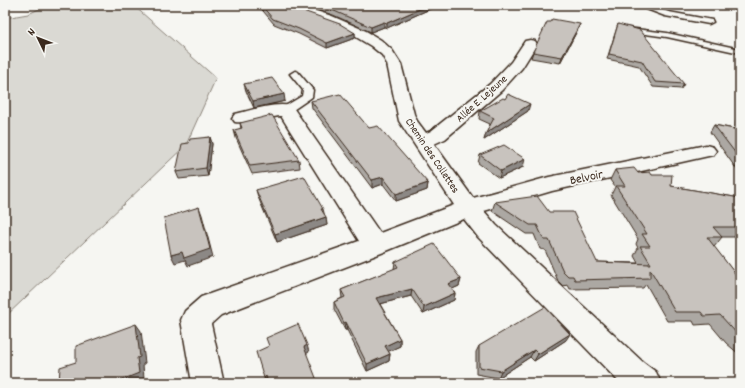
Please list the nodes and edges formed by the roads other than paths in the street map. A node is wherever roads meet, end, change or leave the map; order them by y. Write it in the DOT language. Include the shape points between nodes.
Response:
graph roads {
  1 [pos="639,5"];
  2 [pos="716,5"];
  3 [pos="291,6"];
  4 [pos="740,8"];
  5 [pos="709,22"];
  6 [pos="631,30"];
  7 [pos="530,44"];
  8 [pos="740,51"];
  9 [pos="295,74"];
  10 [pos="286,110"];
  11 [pos="241,118"];
  12 [pos="422,142"];
  13 [pos="706,151"];
  14 [pos="468,208"];
  15 [pos="375,244"];
  16 [pos="208,383"];
  17 [pos="645,383"];
  1 -- 5 [label="lane"];
  2 -- 4 [label="lane"];
  3 -- 12 [label="street, Chemin des Collettes" via="363,34 388,53 394,63 402,105 408,121"];
  6 -- 8 [label="lane"];
  7 -- 12 [label="street, Allée E. Lejeune" via="517,65 496,86 438,135"];
  9 -- 10 [label="lane" via="308,90 307,97"];
  10 -- 11 [label="street"];
  10 -- 15 [label="street"];
  12 -- 14 [label="street, Chemin des Collettes"];
  13 -- 14 [label="street, Belvoir" via="549,184"];
  14 -- 15 [label="street, Chemin des Collettes"];
  14 -- 17 [label="street, Chemin des Collettes" via="487,231"];
  15 -- 16 [label="street, Chemin des Collettes" via="211,306 196,320"];
}
